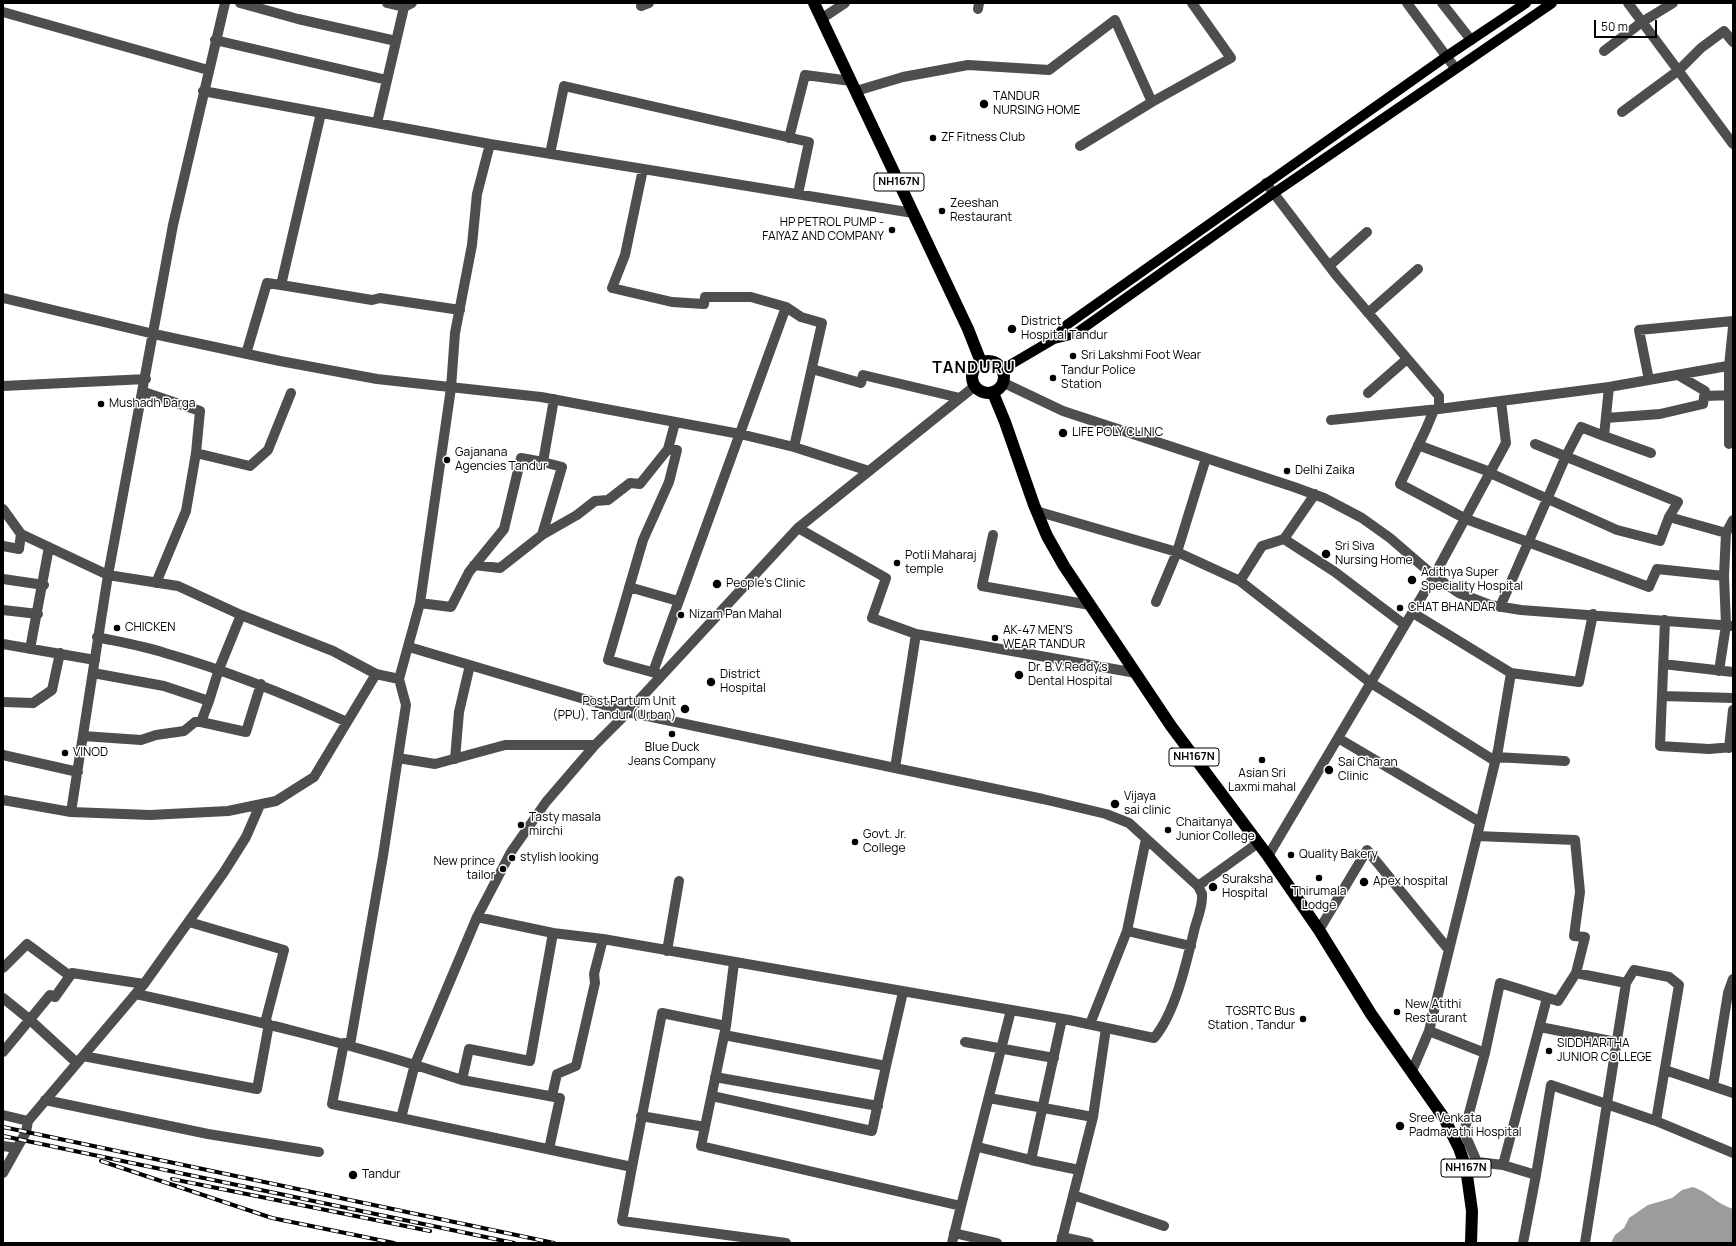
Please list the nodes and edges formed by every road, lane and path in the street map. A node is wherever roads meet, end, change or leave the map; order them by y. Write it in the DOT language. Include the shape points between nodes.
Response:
graph roads {
  1 [pos="225,3"];
  2 [pos="240,3"];
  3 [pos="387,3"];
  4 [pos="814,3"];
  5 [pos="845,3"];
  6 [pos="1192,3"];
  7 [pos="1407,3"];
  8 [pos="1442,3"];
  9 [pos="1526,3"];
  10 [pos="1552,3"];
  11 [pos="1628,3"];
  12 [pos="1673,3"];
  13 [pos="407,4"];
  14 [pos="3,12"];
  15 [pos="821,18"];
  16 [pos="1642,22"];
  17 [pos="1729,29"];
  18 [pos="215,40"];
  19 [pos="1471,40"];
  20 [pos="396,41"];
  21 [pos="1733,42"];
  22 [pos="1604,52"];
  23 [pos="1447,56"];
  24 [pos="1455,68"];
  25 [pos="208,70"];
  26 [pos="1679,70"];
  27 [pos="387,80"];
  28 [pos="853,86"];
  29 [pos="203,91"];
  30 [pos="1152,102"];
  31 [pos="1622,112"];
  32 [pos="321,113"];
  33 [pos="377,123"];
  34 [pos="789,138"];
  35 [pos="490,144"];
  36 [pos="1733,144"];
  37 [pos="1080,146"];
  38 [pos="550,154"];
  39 [pos="643,169"];
  40 [pos="1266,183"];
  41 [pos="1274,193"];
  42 [pos="798,194"];
  43 [pos="914,213"];
  44 [pos="1367,232"];
  45 [pos="1328,266"];
  46 [pos="1418,269"];
  47 [pos="281,285"];
  48 [pos="3,298"];
  49 [pos="786,307"];
  50 [pos="460,310"];
  51 [pos="1368,313"];
  52 [pos="1733,321"];
  53 [pos="1733,327"];
  54 [pos="154,334"];
  55 [pos="1054,339"];
  56 [pos="246,354"];
  57 [pos="1407,359"];
  58 [pos="982,362"];
  59 [pos="1731,366"];
  60 [pos="812,369"];
  61 [pos="1003,369"];
  62 [pos="1678,375"];
  63 [pos="146,379"];
  64 [pos="1649,380"];
  65 [pos="1004,383"];
  66 [pos="975,386"];
  67 [pos="1609,387"];
  68 [pos="451,388"];
  69 [pos="3,389"];
  70 [pos="144,392"];
  71 [pos="993,392"];
  72 [pos="291,393"];
  73 [pos="1368,393"];
  74 [pos="1731,394"];
  75 [pos="1705,396"];
  76 [pos="960,398"];
  77 [pos="554,400"];
  78 [pos="1501,401"];
  79 [pos="1436,409"];
  80 [pos="1606,418"];
  81 [pos="1331,420"];
  82 [pos="675,422"];
  83 [pos="740,434"];
  84 [pos="1604,436"];
  85 [pos="1535,444"];
  86 [pos="1729,444"];
  87 [pos="1418,445"];
  88 [pos="794,447"];
  89 [pos="668,449"];
  90 [pos="196,453"];
  91 [pos="1651,453"];
  92 [pos="1566,456"];
  93 [pos="1206,458"];
  94 [pos="543,462"];
  95 [pos="869,471"];
  96 [pos="1490,473"];
  97 [pos="1315,494"];
  98 [pos="1547,498"];
  99 [pos="3,509"];
  100 [pos="1036,511"];
  101 [pos="1669,517"];
  102 [pos="1466,518"];
  103 [pos="1733,520"];
  104 [pos="798,528"];
  105 [pos="1726,533"];
  106 [pos="21,534"];
  107 [pos="542,535"];
  108 [pos="993,535"];
  109 [pos="1284,538"];
  110 [pos="1528,543"];
  111 [pos="3,546"];
  112 [pos="49,548"];
  113 [pos="1177,552"];
  114 [pos="474,565"];
  115 [pos="108,575"];
  116 [pos="1434,576"];
  117 [pos="1724,576"];
  118 [pos="3,579"];
  119 [pos="1240,581"];
  120 [pos="156,583"];
  121 [pos="44,585"];
  122 [pos="629,587"];
  123 [pos="678,601"];
  124 [pos="1156,602"];
  125 [pos="420,603"];
  126 [pos="1090,605"];
  127 [pos="1500,607"];
  128 [pos="3,610"];
  129 [pos="1412,613"];
  130 [pos="38,614"];
  131 [pos="1593,614"];
  132 [pos="241,615"];
  133 [pos="1665,620"];
  134 [pos="1405,625"];
  135 [pos="1729,626"];
  136 [pos="916,634"];
  137 [pos="97,637"];
  138 [pos="3,644"];
  139 [pos="409,647"];
  140 [pos="30,649"];
  141 [pos="60,653"];
  142 [pos="95,660"];
  143 [pos="470,664"];
  144 [pos="1663,664"];
  145 [pos="219,669"];
  146 [pos="1719,671"];
  147 [pos="93,672"];
  148 [pos="652,672"];
  149 [pos="1733,672"];
  150 [pos="1136,673"];
  151 [pos="1511,673"];
  152 [pos="376,674"];
  153 [pos="663,674"];
  154 [pos="399,679"];
  155 [pos="1371,683"];
  156 [pos="261,684"];
  157 [pos="1662,696"];
  158 [pos="1733,698"];
  159 [pos="208,701"];
  160 [pos="3,702"];
  161 [pos="1733,710"];
  162 [pos="628,712"];
  163 [pos="201,722"];
  164 [pos="348,722"];
  165 [pos="83,736"];
  166 [pos="1338,738"];
  167 [pos="595,745"];
  168 [pos="1731,748"];
  169 [pos="3,755"];
  170 [pos="398,758"];
  171 [pos="455,759"];
  172 [pos="1496,759"];
  173 [pos="1565,761"];
  174 [pos="895,768"];
  175 [pos="78,772"];
  176 [pos="3,800"];
  177 [pos="260,805"];
  178 [pos="71,812"];
  179 [pos="1480,822"];
  180 [pos="1477,836"];
  181 [pos="1146,839"];
  182 [pos="1258,844"];
  183 [pos="1268,856"];
  184 [pos="679,881"];
  185 [pos="1198,886"];
  186 [pos="477,917"];
  187 [pos="189,922"];
  188 [pos="1319,930"];
  189 [pos="1127,931"];
  190 [pos="553,933"];
  191 [pos="603,940"];
  192 [pos="1191,946"];
  193 [pos="1449,950"];
  194 [pos="667,951"];
  195 [pos="734,963"];
  196 [pos="3,968"];
  197 [pos="1576,973"];
  198 [pos="70,976"];
  199 [pos="1733,979"];
  200 [pos="1626,982"];
  201 [pos="144,984"];
  202 [pos="903,992"];
  203 [pos="136,994"];
  204 [pos="3,998"];
  205 [pos="1547,998"];
  206 [pos="1011,1010"];
  207 [pos="1062,1018"];
  208 [pos="29,1019"];
  209 [pos="267,1023"];
  210 [pos="1090,1024"];
  211 [pos="1540,1026"];
  212 [pos="1106,1028"];
  213 [pos="725,1031"];
  214 [pos="1429,1031"];
  215 [pos="964,1042"];
  216 [pos="1616,1042"];
  217 [pos="347,1044"];
  218 [pos="1002,1048"];
  219 [pos="3,1052"];
  220 [pos="1484,1053"];
  221 [pos="1054,1058"];
  222 [pos="80,1059"];
  223 [pos="415,1064"];
  224 [pos="886,1066"];
  225 [pos="1665,1070"];
  226 [pos="1412,1071"];
  227 [pos="715,1077"];
  228 [pos="462,1080"];
  229 [pos="1713,1086"];
  230 [pos="1733,1093"];
  231 [pos="552,1096"];
  232 [pos="712,1096"];
  233 [pos="988,1098"];
  234 [pos="45,1100"];
  235 [pos="1606,1104"];
  236 [pos="878,1106"];
  237 [pos="1042,1108"];
  238 [pos="403,1114"];
  239 [pos="3,1115"];
  240 [pos="641,1116"];
  241 [pos="1093,1117"];
  242 [pos="28,1121"];
  243 [pos="1656,1121"];
  244 [pos="705,1127"];
  245 [pos="3,1146"];
  246 [pos="978,1147"];
  247 [pos="17,1148"];
  248 [pos="549,1149"];
  249 [pos="319,1152"];
  250 [pos="1733,1153"];
  251 [pos="1031,1160"];
  252 [pos="1503,1165"];
  253 [pos="632,1167"];
  254 [pos="1079,1170"];
  255 [pos="3,1173"];
  256 [pos="1536,1175"];
  257 [pos="1073,1195"];
  258 [pos="962,1206"];
  259 [pos="1164,1226"];
  260 [pos="953,1238"];
  261 [pos="1062,1240"];
  262 [pos="786,1243"];
  263 [pos="997,1243"];
  264 [pos="1089,1243"];
  265 [pos="1471,1243"];
  266 [pos="1523,1243"];
  267 [pos="1585,1243"];
  1 -- 18 [label="street"];
  2 -- 20 [label="street"];
  3 -- 13 [label="street"];
  4 -- 15 [label="highway, NH167N"];
  5 -- 15 [label="street"];
  6 -- 30 [label="street" via="1231,58"];
  7 -- 23 [label="street"];
  8 -- 19 [label="street"];
  9 -- 19 [label="main road"];
  10 -- 24 [label="main road"];
  11 -- 16 [label="street"];
  12 -- 16 [label="street"];
  13 -- 20 [label="street"];
  14 -- 25 [label="street"];
  15 -- 28 [label="highway, NH167N"];
  16 -- 22 [label="street"];
  16 -- 26 [label="street"];
  17 -- 21 [label="street"];
  17 -- 26 [label="street" via="1701,48"];
  18 -- 25 [label="street"];
  18 -- 27 [label="street"];
  19 -- 23 [label="main road"];
  20 -- 27 [label="street"];
  23 -- 24 [label="street"];
  23 -- 40 [label="main road"];
  24 -- 41 [label="main road"];
  25 -- 29 [label="street"];
  26 -- 31 [label="street"];
  26 -- 36 [label="street"];
  27 -- 33 [label="street"];
  28 -- 30 [label="street" via="968,65 1050,70 1115,20"];
  28 -- 34 [label="street" via="805,75"];
  28 -- 43 [label="highway, NH167N"];
  29 -- 32 [label="street"];
  29 -- 54 [label="street" via="173,225"];
  30 -- 37 [label="street"];
  32 -- 33 [label="street"];
  32 -- 47 [label="street"];
  33 -- 35 [label="street"];
  34 -- 38 [label="street" via="564,86"];
  34 -- 42 [label="street" via="809,142"];
  35 -- 38 [label="street"];
  35 -- 50 [label="street" via="477,194 472,245"];
  38 -- 39 [label="street"];
  39 -- 42 [label="street"];
  39 -- 49 [label="street" via="625,255 612,288 672,302 704,304 705,297 751,297"];
  40 -- 41 [label="street"];
  40 -- 55 [label="main road" via="1068,324"];
  41 -- 45 [label="street"];
  41 -- 55 [label="main road" via="1075,334"];
  42 -- 43 [label="street"];
  43 -- 58 [label="highway, NH167N"];
  44 -- 45 [label="street"];
  45 -- 51 [label="street"];
  46 -- 51 [label="street"];
  47 -- 50 [label="street" via="372,300 380,298"];
  47 -- 56 [label="street" via="267,283"];
  48 -- 54 [label="street"];
  49 -- 60 [label="street" via="801,317 822,323"];
  49 -- 83 [label="street"];
  50 -- 68 [label="street" via="455,333"];
  51 -- 57 [label="street"];
  52 -- 64 [label="street" via="1639,330"];
  53 -- 59 [label="street"];
  54 -- 56 [label="street"];
  54 -- 63 [label="street"];
  55 -- 61 [label="main road"];
  56 -- 68 [label="street" via="377,379"];
  57 -- 73 [label="street"];
  57 -- 79 [label="street" via="1439,396"];
  58 -- 61 [label="highway" via="990,360"];
  58 -- 66 [label="highway" via="977,365 972,375"];
  59 -- 62 [label="street"];
  59 -- 74 [label="street"];
  60 -- 76 [label="street" via="861,383 863,375"];
  60 -- 88 [label="street"];
  61 -- 65 [label="highway"];
  62 -- 64 [label="street"];
  62 -- 75 [label="street" via="1705,391"];
  63 -- 69 [label="street"];
  63 -- 70 [label="street"];
  64 -- 67 [label="street"];
  65 -- 71 [label="highway"];
  65 -- 93 [label="street" via="1062,411"];
  66 -- 71 [label="highway" via="985,393"];
  66 -- 76 [label="street"];
  67 -- 78 [label="street"];
  67 -- 80 [label="street"];
  68 -- 77 [label="street"];
  68 -- 125 [label="street"];
  70 -- 90 [label="street" via="200,411"];
  70 -- 115 [label="street"];
  71 -- 100 [label="highway, NH167N"];
  72 -- 90 [label="street" via="268,450 250,466"];
  74 -- 75 [label="street"];
  74 -- 86 [label="street"];
  75 -- 80 [label="street" via="1703,404 1660,414"];
  76 -- 95 [label="street"];
  77 -- 82 [label="street"];
  77 -- 94 [label="street"];
  78 -- 79 [label="street"];
  78 -- 96 [label="street" via="1506,443"];
  79 -- 81 [label="street"];
  79 -- 87 [label="street"];
  80 -- 84 [label="street"];
  82 -- 83 [label="street"];
  82 -- 89 [label="street"];
  83 -- 88 [label="street"];
  83 -- 123 [label="street"];
  84 -- 91 [label="street"];
  84 -- 92 [label="street" via="1581,427"];
  85 -- 92 [label="street"];
  87 -- 96 [label="street"];
  87 -- 102 [label="street" via="1400,484"];
  88 -- 95 [label="street"];
  89 -- 107 [label="street" via="640,484 630,483 608,500 595,501 577,515"];
  89 -- 122 [label="street" via="677,450 669,482 643,540"];
  90 -- 120 [label="street" via="186,510"];
  92 -- 98 [label="street"];
  92 -- 101 [label="street" via="1678,502"];
  93 -- 97 [label="street"];
  93 -- 113 [label="street"];
  94 -- 107 [label="street" via="562,467"];
  94 -- 114 [label="street" via="521,458 504,529"];
  95 -- 104 [label="street"];
  96 -- 98 [label="street"];
  96 -- 102 [label="street"];
  97 -- 109 [label="street"];
  97 -- 116 [label="street" via="1362,518"];
  98 -- 101 [label="street" via="1617,530 1660,541"];
  98 -- 110 [label="street"];
  99 -- 106 [label="street"];
  100 -- 113 [label="street"];
  100 -- 126 [label="highway, NH167N" via="1064,566"];
  101 -- 105 [label="street"];
  102 -- 110 [label="street"];
  102 -- 116 [label="street"];
  103 -- 105 [label="street"];
  104 -- 136 [label="street" via="886,578 872,618"];
  104 -- 153 [label="street"];
  105 -- 117 [label="street"];
  106 -- 111 [label="street" via="18,550"];
  106 -- 112 [label="street"];
  107 -- 114 [label="street" via="500,568"];
  108 -- 126 [label="street" via="982,586"];
  109 -- 119 [label="street" via="1262,546"];
  109 -- 134 [label="street" via="1335,572"];
  110 -- 117 [label="street" via="1649,587 1657,569"];
  110 -- 127 [label="street"];
  112 -- 115 [label="street"];
  112 -- 121 [label="street"];
  113 -- 119 [label="street"];
  113 -- 124 [label="street"];
  114 -- 125 [label="street" via="451,607"];
  115 -- 120 [label="street"];
  115 -- 137 [label="street"];
  116 -- 127 [label="street" via="1459,592"];
  116 -- 129 [label="street"];
  117 -- 135 [label="street"];
  118 -- 121 [label="street"];
  119 -- 155 [label="street"];
  120 -- 132 [label="street" via="178,586"];
  121 -- 130 [label="street"];
  122 -- 123 [label="street"];
  122 -- 148 [label="street" via="608,660"];
  123 -- 148 [label="street"];
  125 -- 139 [label="street"];
  126 -- 150 [label="highway, NH167N"];
  127 -- 131 [label="street"];
  128 -- 130 [label="street"];
  129 -- 134 [label="street"];
  129 -- 151 [label="street"];
  130 -- 140 [label="street"];
  131 -- 133 [label="street"];
  131 -- 151 [label="street" via="1579,682"];
  132 -- 145 [label="street"];
  132 -- 152 [label="street" via="333,651"];
  133 -- 135 [label="street"];
  133 -- 144 [label="street"];
  134 -- 155 [label="street"];
  135 -- 146 [label="street"];
  136 -- 150 [label="street"];
  136 -- 174 [label="street"];
  137 -- 142 [label="street"];
  137 -- 145 [label="street" via="164,652"];
  138 -- 140 [label="street"];
  139 -- 143 [label="street"];
  139 -- 154 [label="street"];
  140 -- 141 [label="street"];
  141 -- 142 [label="street"];
  141 -- 160 [label="street" via="52,690 33,703"];
  142 -- 147 [label="street"];
  143 -- 162 [label="street"];
  143 -- 171 [label="street" via="459,712"];
  144 -- 146 [label="street"];
  144 -- 157 [label="street"];
  145 -- 156 [label="street"];
  145 -- 159 [label="street"];
  146 -- 149 [label="street"];
  147 -- 159 [label="street" via="164,686"];
  147 -- 165 [label="street"];
  148 -- 153 [label="street"];
  150 -- 182 [label="highway, NH167N" via="1171,726"];
  151 -- 172 [label="street"];
  152 -- 154 [label="street"];
  152 -- 164 [label="street"];
  153 -- 162 [label="street"];
  154 -- 170 [label="street" via="406,705"];
  155 -- 166 [label="street"];
  155 -- 172 [label="street"];
  156 -- 163 [label="street" via="246,732"];
  156 -- 164 [label="street"];
  157 -- 158 [label="street"];
  157 -- 168 [label="street" via="1660,746"];
  159 -- 163 [label="street"];
  161 -- 168 [label="street"];
  162 -- 167 [label="street"];
  162 -- 174 [label="street"];
  163 -- 165 [label="street" via="195,722 184,731 141,740"];
  164 -- 177 [label="street" via="314,777 276,801"];
  165 -- 175 [label="street"];
  166 -- 179 [label="street"];
  166 -- 183 [label="street"];
  167 -- 171 [label="street" via="505,745"];
  167 -- 186 [label="street" via="546,802 511,852"];
  169 -- 175 [label="street"];
  170 -- 171 [label="street" via="436,764"];
  170 -- 217 [label="street" via="384,856"];
  172 -- 173 [label="street"];
  172 -- 179 [label="street"];
  174 -- 181 [label="street" via="1043,798 1106,814 1129,824"];
  175 -- 178 [label="street"];
  176 -- 178 [label="street"];
  177 -- 178 [label="street" via="228,811 150,815"];
  177 -- 187 [label="street" via="246,837"];
  179 -- 180 [label="street"];
  180 -- 193 [label="street"];
  180 -- 197 [label="street" via="1575,840 1580,892 1574,936 1585,937"];
  181 -- 185 [label="street"];
  181 -- 189 [label="street"];
  182 -- 183 [label="highway, NH167N"];
  182 -- 185 [label="street"];
  183 -- 188 [label="highway, NH167N"];
  184 -- 194 [label="street"];
  185 -- 192 [label="street" via="1202,894"];
  186 -- 190 [label="street"];
  186 -- 223 [label="street"];
  187 -- 201 [label="street"];
  187 -- 209 [label="street" via="284,950"];
  188 -- 193 [label="street" via="1367,850"];
  188 -- 226 [label="highway, NH167N" via="1371,1014"];
  189 -- 192 [label="street"];
  189 -- 210 [label="street"];
  190 -- 191 [label="street"];
  190 -- 228 [label="street" via="530,1061 469,1049"];
  191 -- 194 [label="street"];
  191 -- 231 [label="street" via="594,974 596,983 576,1066 557,1074"];
  192 -- 212 [label="street" via="1169,1013 1162,1029 1154,1038"];
  193 -- 214 [label="street"];
  194 -- 195 [label="street"];
  195 -- 202 [label="street"];
  195 -- 213 [label="street"];
  196 -- 198 [label="street" via="27,944"];
  197 -- 200 [label="street"];
  197 -- 205 [label="street" via="1558,1001"];
  198 -- 201 [label="street" via="72,973"];
  198 -- 208 [label="street" via="55,997 50,995"];
  199 -- 229 [label="street" via="1728,992"];
  200 -- 216 [label="street"];
  200 -- 225 [label="street" via="1634,970 1669,976 1679,985"];
  201 -- 203 [label="street"];
  202 -- 206 [label="street"];
  202 -- 224 [label="street"];
  203 -- 209 [label="street"];
  203 -- 222 [label="street"];
  204 -- 208 [label="street"];
  205 -- 211 [label="street"];
  205 -- 220 [label="street" via="1500,983"];
  206 -- 207 [label="street"];
  206 -- 218 [label="street"];
  207 -- 210 [label="street"];
  207 -- 221 [label="street"];
  208 -- 219 [label="street"];
  208 -- 222 [label="street"];
  209 -- 217 [label="street"];
  209 -- 222 [label="street" via="257,1090"];
  210 -- 212 [label="street"];
  211 -- 216 [label="street"];
  211 -- 252 [label="street"];
  212 -- 241 [label="street"];
  213 -- 224 [label="street"];
  213 -- 227 [label="street"];
  213 -- 240 [label="street" via="662,1013"];
  214 -- 220 [label="street"];
  214 -- 226 [label="street"];
  215 -- 218 [label="street"];
  216 -- 235 [label="street"];
  217 -- 223 [label="street"];
  217 -- 238 [label="street" via="332,1104"];
  218 -- 221 [label="street"];
  218 -- 233 [label="street"];
  220 -- 252 [label="street" via="1464,1132 1477,1162"];
  221 -- 237 [label="street"];
  222 -- 234 [label="street"];
  223 -- 228 [label="street"];
  223 -- 238 [label="street"];
  224 -- 236 [label="street"];
  225 -- 229 [label="street"];
  225 -- 243 [label="street"];
  226 -- 265 [label="highway, NH167N" via="1452,1133 1466,1168 1472,1211"];
  227 -- 232 [label="street"];
  227 -- 236 [label="street"];
  228 -- 231 [label="street"];
  229 -- 230 [label="street"];
  231 -- 248 [label="street" via="560,1098"];
  232 -- 236 [label="street" via="872,1131"];
  232 -- 244 [label="street"];
  233 -- 237 [label="street"];
  233 -- 246 [label="street"];
  234 -- 242 [label="street"];
  234 -- 249 [label="street" via="208,1134"];
  235 -- 243 [label="street"];
  235 -- 256 [label="street" via="1550,1085"];
  235 -- 267 [label="street"];
  237 -- 241 [label="street"];
  237 -- 251 [label="street"];
  238 -- 248 [label="street"];
  239 -- 242 [label="street"];
  240 -- 244 [label="street"];
  240 -- 253 [label="street"];
  241 -- 254 [label="street"];
  242 -- 247 [label="street" via="26,1132"];
  243 -- 250 [label="street"];
  244 -- 258 [label="street" via="701,1146"];
  245 -- 247 [label="street"];
  246 -- 251 [label="street"];
  246 -- 258 [label="street"];
  247 -- 255 [label="street"];
  248 -- 253 [label="street"];
  251 -- 254 [label="street"];
  252 -- 256 [label="street"];
  253 -- 262 [label="street" via="622,1221"];
  254 -- 257 [label="street"];
  256 -- 266 [label="street"];
  257 -- 259 [label="street"];
  257 -- 261 [label="street"];
  258 -- 260 [label="street"];
  260 -- 263 [label="street"];
  261 -- 264 [label="street"];
}
